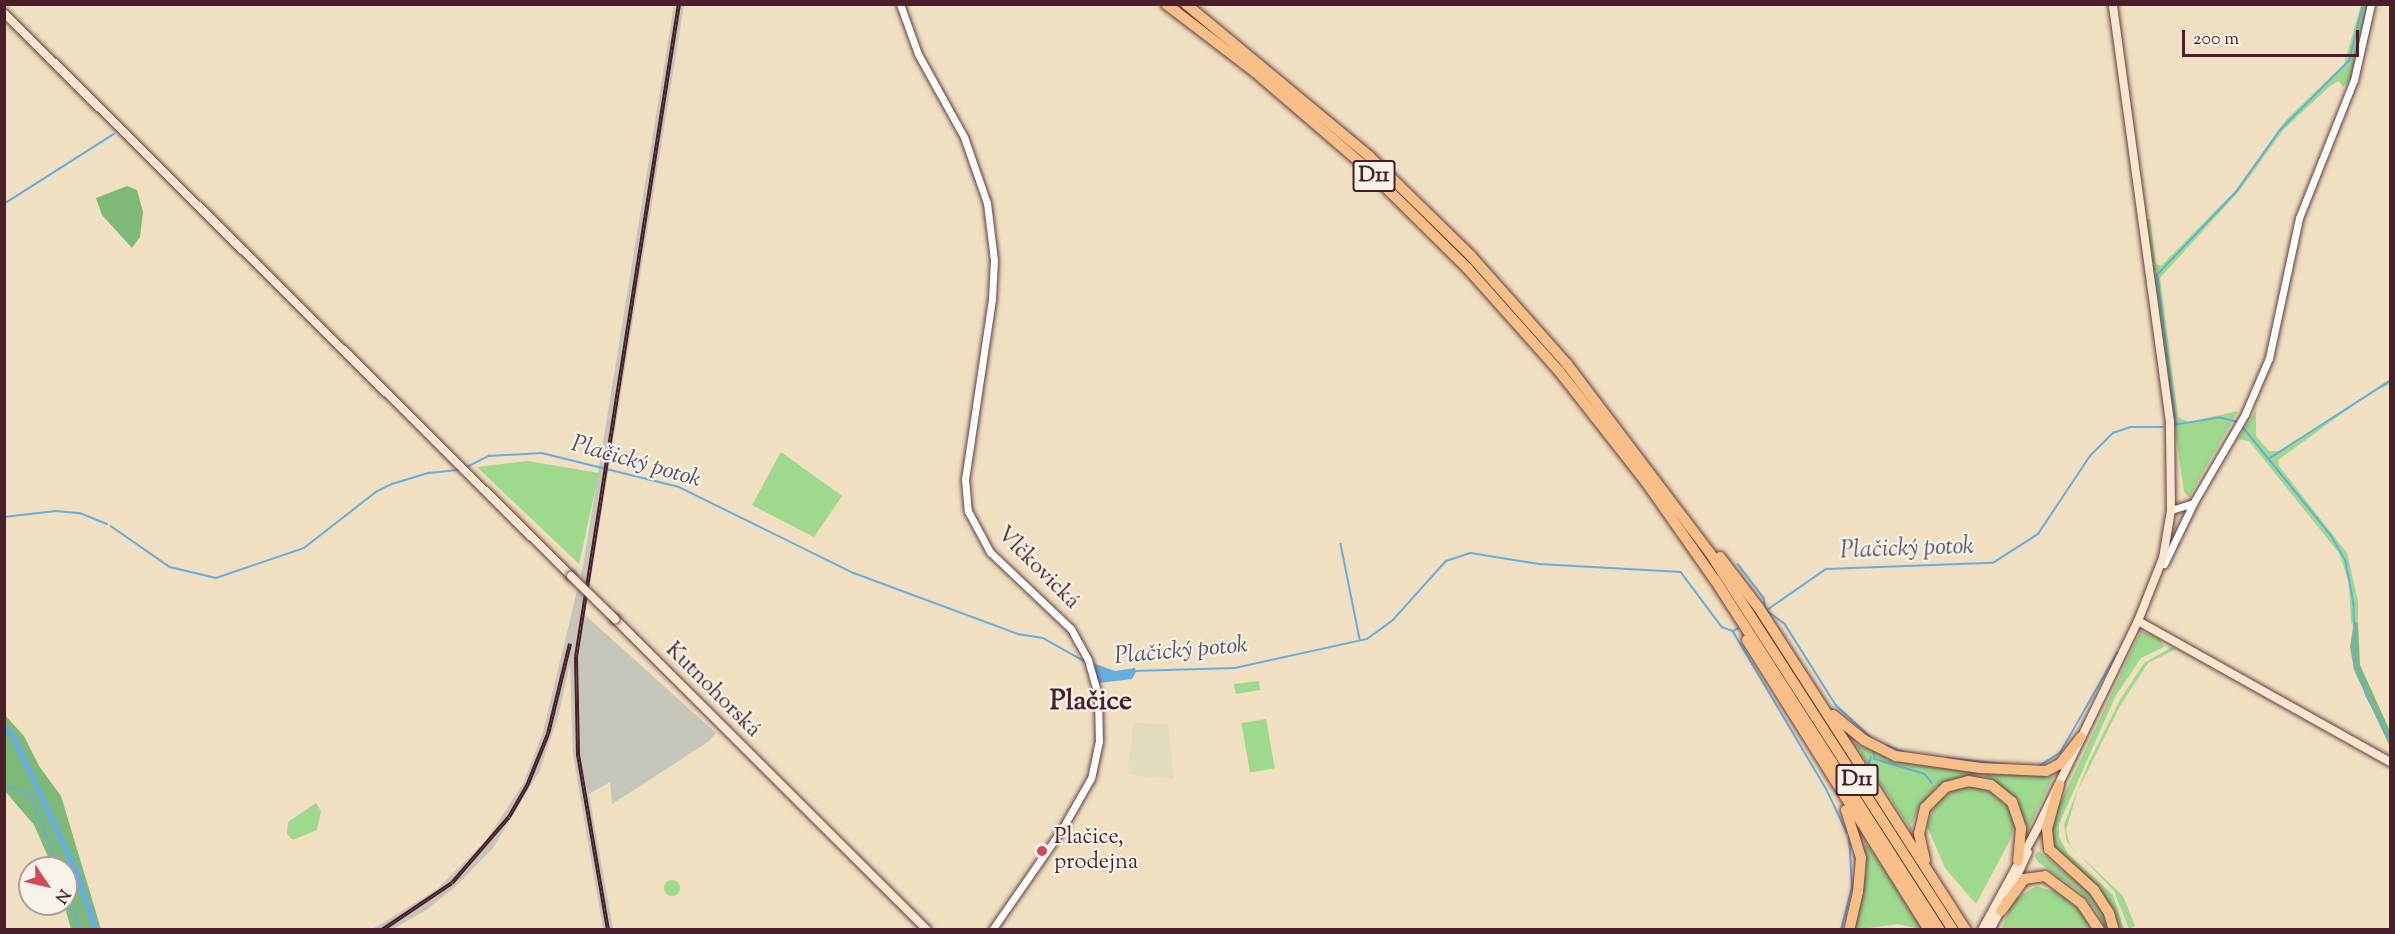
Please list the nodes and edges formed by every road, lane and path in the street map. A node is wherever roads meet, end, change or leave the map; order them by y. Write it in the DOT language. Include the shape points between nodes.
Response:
graph roads {
  1 [pos="900,4"];
  2 [pos="1166,4"];
  3 [pos="1186,4"];
  4 [pos="2113,4"];
  5 [pos="2371,4"];
  6 [pos="4,13"];
  7 [pos="2195,500"];
  8 [pos="2171,510"];
  9 [pos="2150,593"];
  10 [pos="1747,616"];
  11 [pos="2138,621"];
  12 [pos="1758,633"];
  13 [pos="1815,694"];
  14 [pos="2081,737"];
  15 [pos="2391,762"];
  16 [pos="1834,781"];
  17 [pos="2059,785"];
  18 [pos="2037,829"];
  19 [pos="2018,861"];
  20 [pos="1932,878"];
  21 [pos="2001,911"];
  22 [pos="1987,927"];
  23 [pos="927,930"];
  24 [pos="992,930"];
  25 [pos="1850,930"];
  26 [pos="1929,930"];
  27 [pos="1940,930"];
  28 [pos="1953,930"];
  29 [pos="1966,930"];
  30 [pos="2099,930"];
  31 [pos="2114,930"];
  1 -- 24 [label="street, Vlčkovická" via="918,54 964,137 987,203 994,260 992,298 965,498 978,534 1000,563 1062,619 1088,660 1101,718 1093,773 1068,820"];
  2 -- 10 [label="highway, D11" via="1316,123 1468,269 1610,434 1715,580"];
  3 -- 10 [label="highway, D11" via="1323,114 1471,256 1567,364 1666,491"];
  4 -- 8 [label="main road" via="2170,422"];
  5 -- 7 [label="street" via="2354,80 2299,218 2269,358 2245,414"];
  6 -- 23 [label="main road, Kutnohorská, bridge"];
  7 -- 8 [label="street" via="2187,508"];
  7 -- 9 [label="street"];
  8 -- 9 [label="main road" via="2163,558"];
  9 -- 11 [label="main road"];
  10 -- 12 [label="highway"];
  10 -- 12 [label="highway, D11"];
  11 -- 14 [label="main road"];
  11 -- 15 [label="main road"];
  12 -- 13 [label="highway, D11"];
  12 -- 16 [label="highway"];
  12 -- 27 [label="highway, D11"];
  12 -- 28 [label="highway, D11"];
  13 -- 14 [label="highway" via="1855,734 1888,753 1916,761 2046,771 2060,764"];
  13 -- 20 [label="highway, D11"];
  14 -- 17 [label="main road"];
  16 -- 25 [label="highway" via="1861,858"];
  16 -- 26 [label="highway"];
  17 -- 18 [label="main road"];
  17 -- 31 [label="highway" via="2047,829 2049,849 2094,890 2109,913"];
  18 -- 19 [label="main road"];
  18 -- 21 [label="main road"];
  19 -- 20 [label="highway" via="2021,828 2012,802 1991,785 1962,782 1941,791 1923,814 1920,843"];
  19 -- 22 [label="main road"];
  20 -- 29 [label="highway, D11"];
  21 -- 22 [label="main road"];
  21 -- 30 [label="highway" via="2024,879 2045,876 2081,903"];
}
